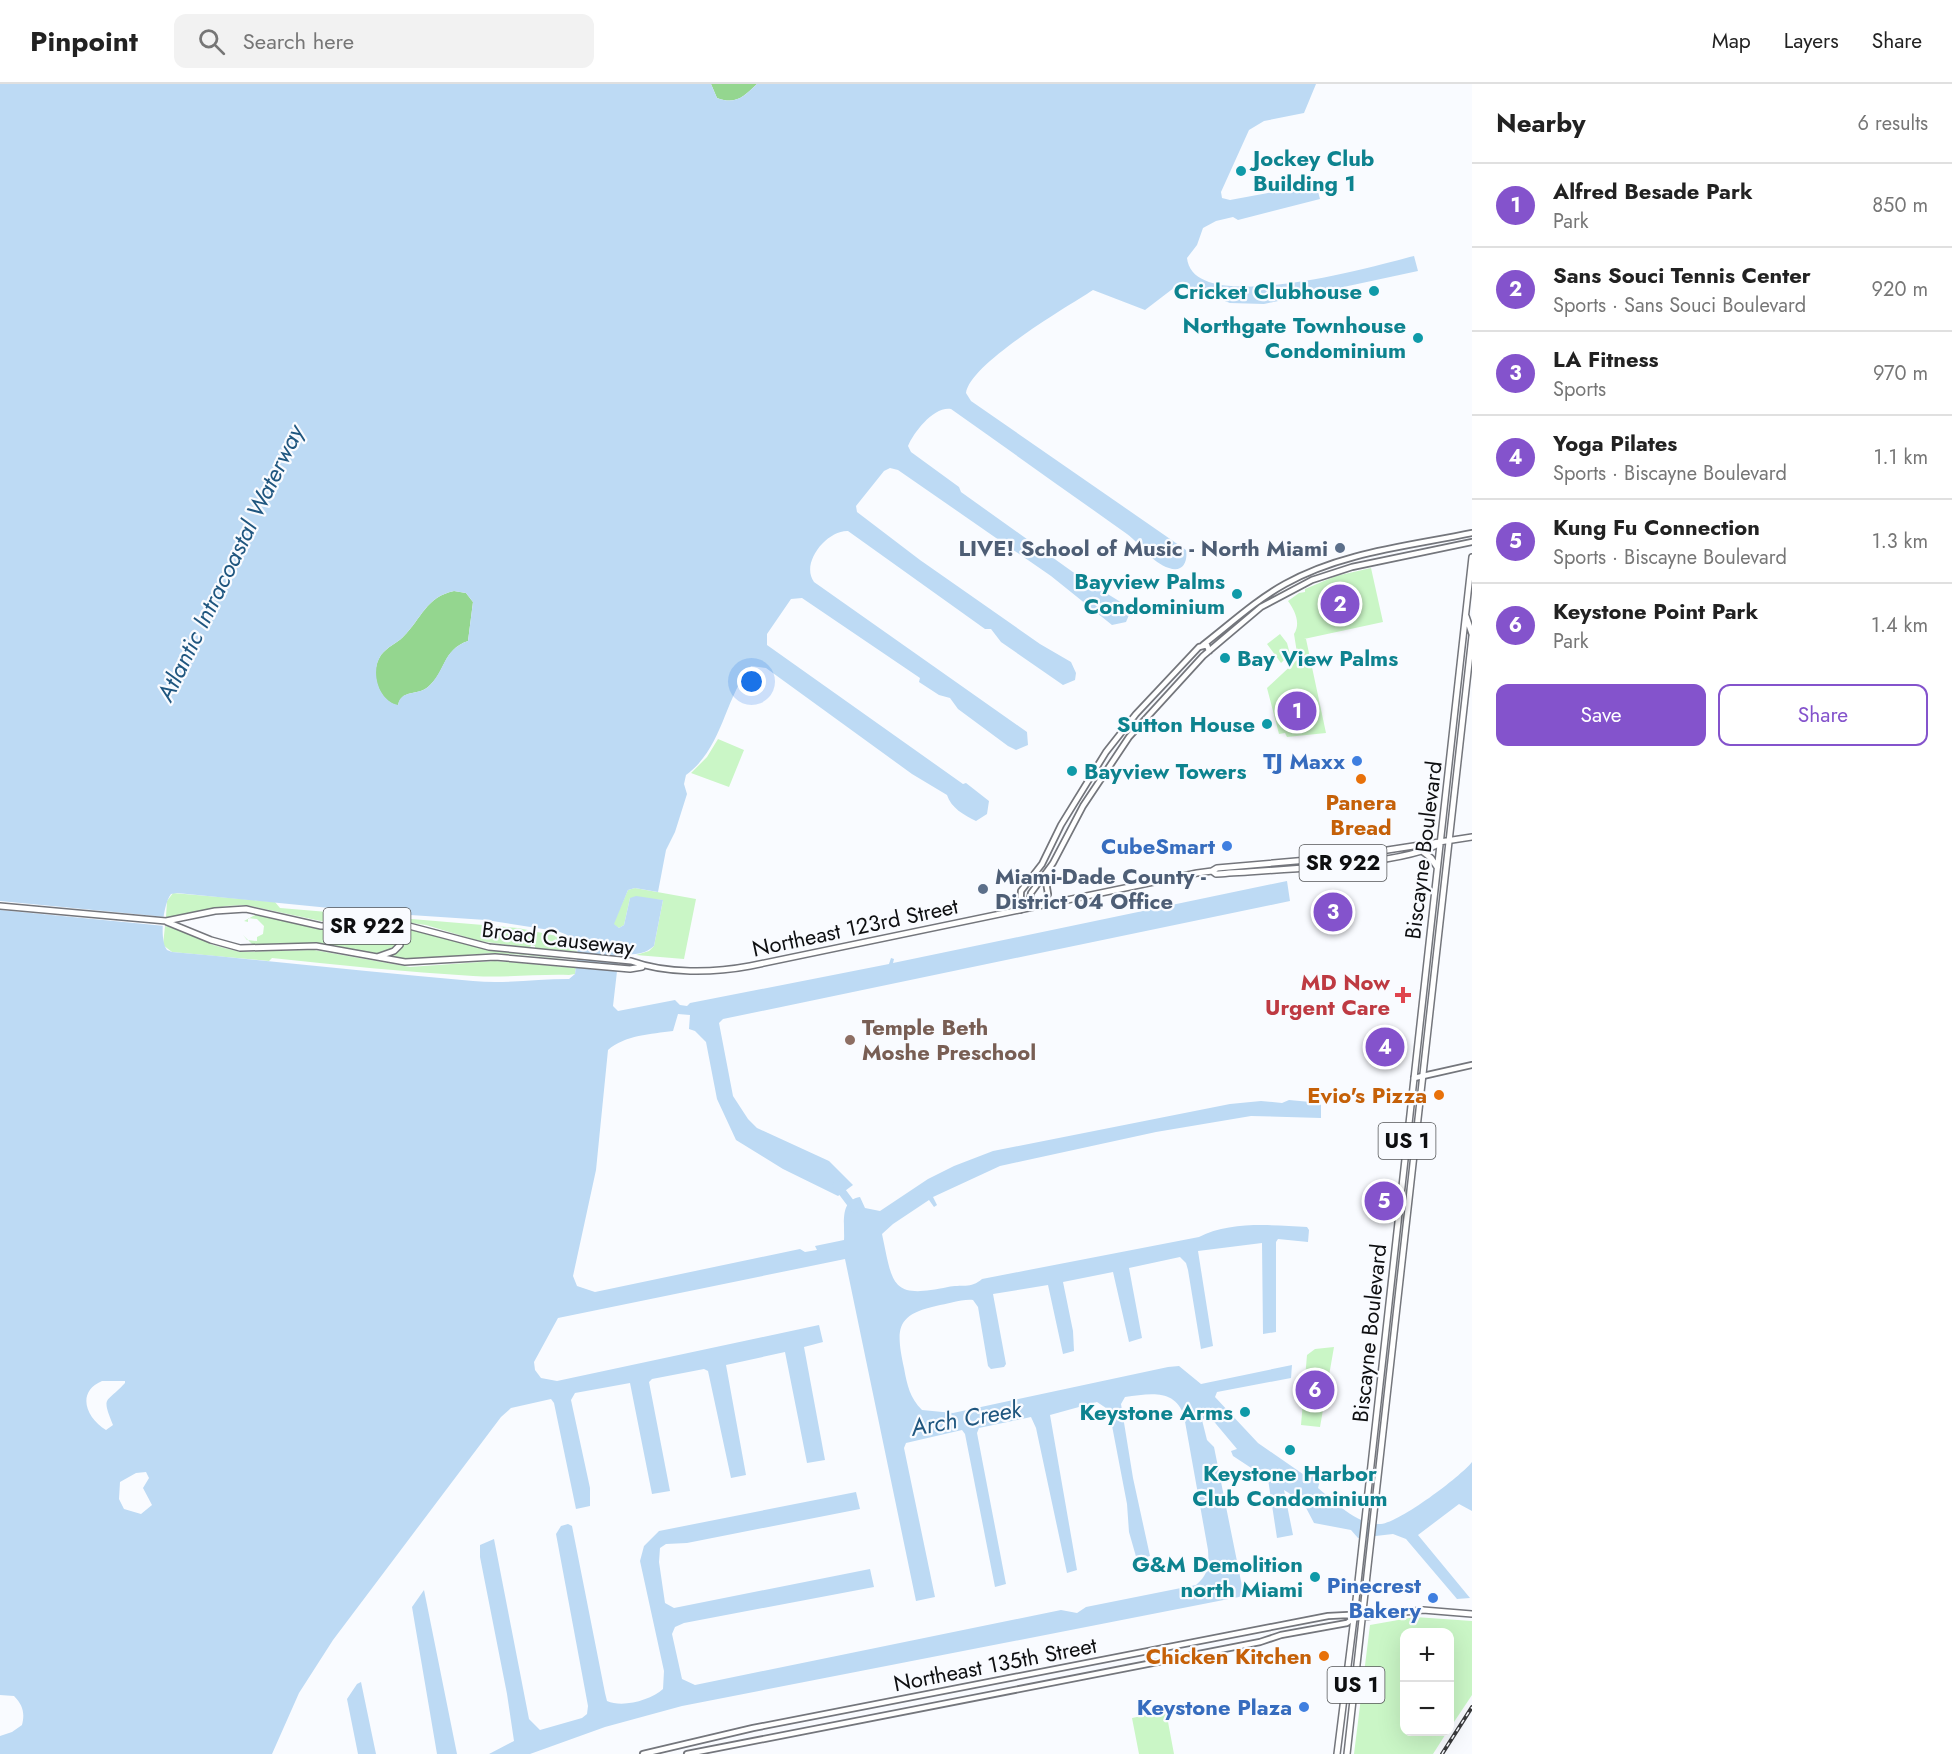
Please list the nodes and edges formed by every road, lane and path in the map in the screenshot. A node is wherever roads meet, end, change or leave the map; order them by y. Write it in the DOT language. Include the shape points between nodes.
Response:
graph roads {
  1 [pos="1472,533"];
  2 [pos="1472,542"];
  3 [pos="1472,557"];
  4 [pos="1466,616"];
  5 [pos="1472,635"];
  6 [pos="1203,645"];
  7 [pos="1198,650"];
  8 [pos="1209,651"];
  9 [pos="1203,656"];
  10 [pos="1472,837"];
  11 [pos="1450,841"];
  12 [pos="1440,843"];
  13 [pos="1393,849"];
  14 [pos="1422,851"];
  15 [pos="1382,858"];
  16 [pos="1301,861"];
  17 [pos="1053,863"];
  18 [pos="1285,865"];
  19 [pos="1293,867"];
  20 [pos="1437,868"];
  21 [pos="1048,894"];
  22 [pos="0,906"];
  23 [pos="1028,908"];
  24 [pos="1020,910"];
  25 [pos="166,921"];
  26 [pos="387,925"];
  27 [pos="373,958"];
  28 [pos="645,966"];
  29 [pos="1472,1065"];
  30 [pos="1424,1076"];
  31 [pos="1414,1078"];
  32 [pos="1409,1122"];
  33 [pos="1416,1142"];
  34 [pos="1406,1147"];
  35 [pos="1414,1166"];
  36 [pos="1472,1614"];
  37 [pos="1364,1617"];
  38 [pos="1354,1618"];
  39 [pos="1102,1660"];
  40 [pos="1104,1671"];
  41 [pos="943,1691"];
  42 [pos="945,1702"];
  43 [pos="790,1720"];
  44 [pos="1340,1721"];
  45 [pos="1351,1722"];
  46 [pos="792,1732"];
  47 [pos="643,1754"];
  48 [pos="687,1754"];
  49 [pos="1336,1754"];
  50 [pos="1347,1754"];
  1 -- 6 [label="street" via="1351,558 1308,572 1262,599"];
  2 -- 8 [label="street" via="1352,567 1312,580 1261,607"];
  3 -- 4 [label="main road, Biscayne Boulevard / US 1"];
  4 -- 5 [label="main road"];
  4 -- 12 [label="main road, Biscayne Boulevard / US 1"];
  5 -- 11 [label="main road, Biscayne Boulevard / US 1"];
  6 -- 7 [label="street"];
  6 -- 8 [label="street"];
  7 -- 9 [label="street"];
  7 -- 24 [label="street" via="1143,706 1106,752 1042,864 1021,891"];
  8 -- 9 [label="street"];
  9 -- 17 [label="street" via="1129,737 1083,806"];
  10 -- 11 [label="main road, Northeast 123rd Street / SR 922"];
  11 -- 12 [label="main road, Northeast 123rd Street / SR 922"];
  11 -- 30 [label="main road, Biscayne Boulevard / US 1"];
  12 -- 13 [label="main road, Northeast 123rd Street / SR 922"];
  12 -- 14 [label="main road, Northeast 123rd Street / SR 922"];
  12 -- 20 [label="main road, Biscayne Boulevard / US 1"];
  13 -- 15 [label="main road"];
  13 -- 16 [label="main road, Northeast 123rd Street / SR 922"];
  14 -- 15 [label="main road, Northeast 123rd Street / SR 922"];
  14 -- 20 [label="main road"];
  15 -- 19 [label="main road, Northeast 123rd Street / SR 922"];
  16 -- 18 [label="main road, Northeast 123rd Street / SR 922"];
  16 -- 19 [label="main road"];
  17 -- 21 [label="street" via="1046,882"];
  17 -- 23 [label="street" via="1029,896"];
  18 -- 19 [label="main road, Northeast 123rd Street / SR 922"];
  18 -- 23 [label="main road, Northeast 123rd Street / SR 922" via="1217,868"];
  20 -- 31 [label="main road, Biscayne Boulevard / US 1"];
  22 -- 25 [label="main road, Broad Causeway / SR 922"];
  23 -- 24 [label="main road, Northeast 123rd Street / SR 922"];
  24 -- 28 [label="main road, Northeast 123rd Street / SR 922" via="733,969"];
  25 -- 26 [label="main road, Broad Causeway / SR 922" via="240,909 329,927"];
  25 -- 27 [label="main road, Broad Causeway / SR 922" via="240,948 316,946"];
  26 -- 27 [label="main road" via="397,931 400,945"];
  26 -- 28 [label="main road, Broad Causeway / SR 922" via="427,930 489,947 622,960"];
  27 -- 28 [label="main road, Broad Causeway / SR 922" via="422,963 495,957 621,968"];
  29 -- 30 [label="street"];
  30 -- 31 [label="street"];
  30 -- 33 [label="main road, Biscayne Boulevard / US 1"];
  31 -- 32 [label="main road, Biscayne Boulevard / US 1"];
  32 -- 33 [label="main road"];
  32 -- 34 [label="main road, Biscayne Boulevard / US 1"];
  33 -- 35 [label="main road, Biscayne Boulevard / US 1"];
  34 -- 35 [label="main road"];
  34 -- 38 [label="main road, Biscayne Boulevard / US 1"];
  35 -- 37 [label="main road, Biscayne Boulevard / US 1"];
  36 -- 37 [label="main road, Northeast 135th Street" via="1423,1610"];
  37 -- 38 [label="main road, Northeast 135th Street"];
  37 -- 45 [label="main road, Biscayne Boulevard / US 1"];
  38 -- 39 [label="street, Northeast 135th Street" via="1335,1615"];
  38 -- 40 [label="street, Northeast 135th Street" via="1347,1623 1260,1642"];
  38 -- 44 [label="main road, Biscayne Boulevard / US 1"];
  39 -- 40 [label="street"];
  39 -- 41 [label="street, Northeast 135th Street"];
  40 -- 42 [label="street, Northeast 135th Street"];
  41 -- 42 [label="street"];
  41 -- 43 [label="street, Northeast 135th Street"];
  42 -- 46 [label="street, Northeast 135th Street"];
  43 -- 46 [label="street"];
  43 -- 47 [label="street, Northeast 135th Street"];
  44 -- 45 [label="main road"];
  44 -- 49 [label="main road, Biscayne Boulevard / US 1"];
  45 -- 50 [label="main road, Biscayne Boulevard / US 1"];
  46 -- 48 [label="street, Northeast 135th Street"];
}
